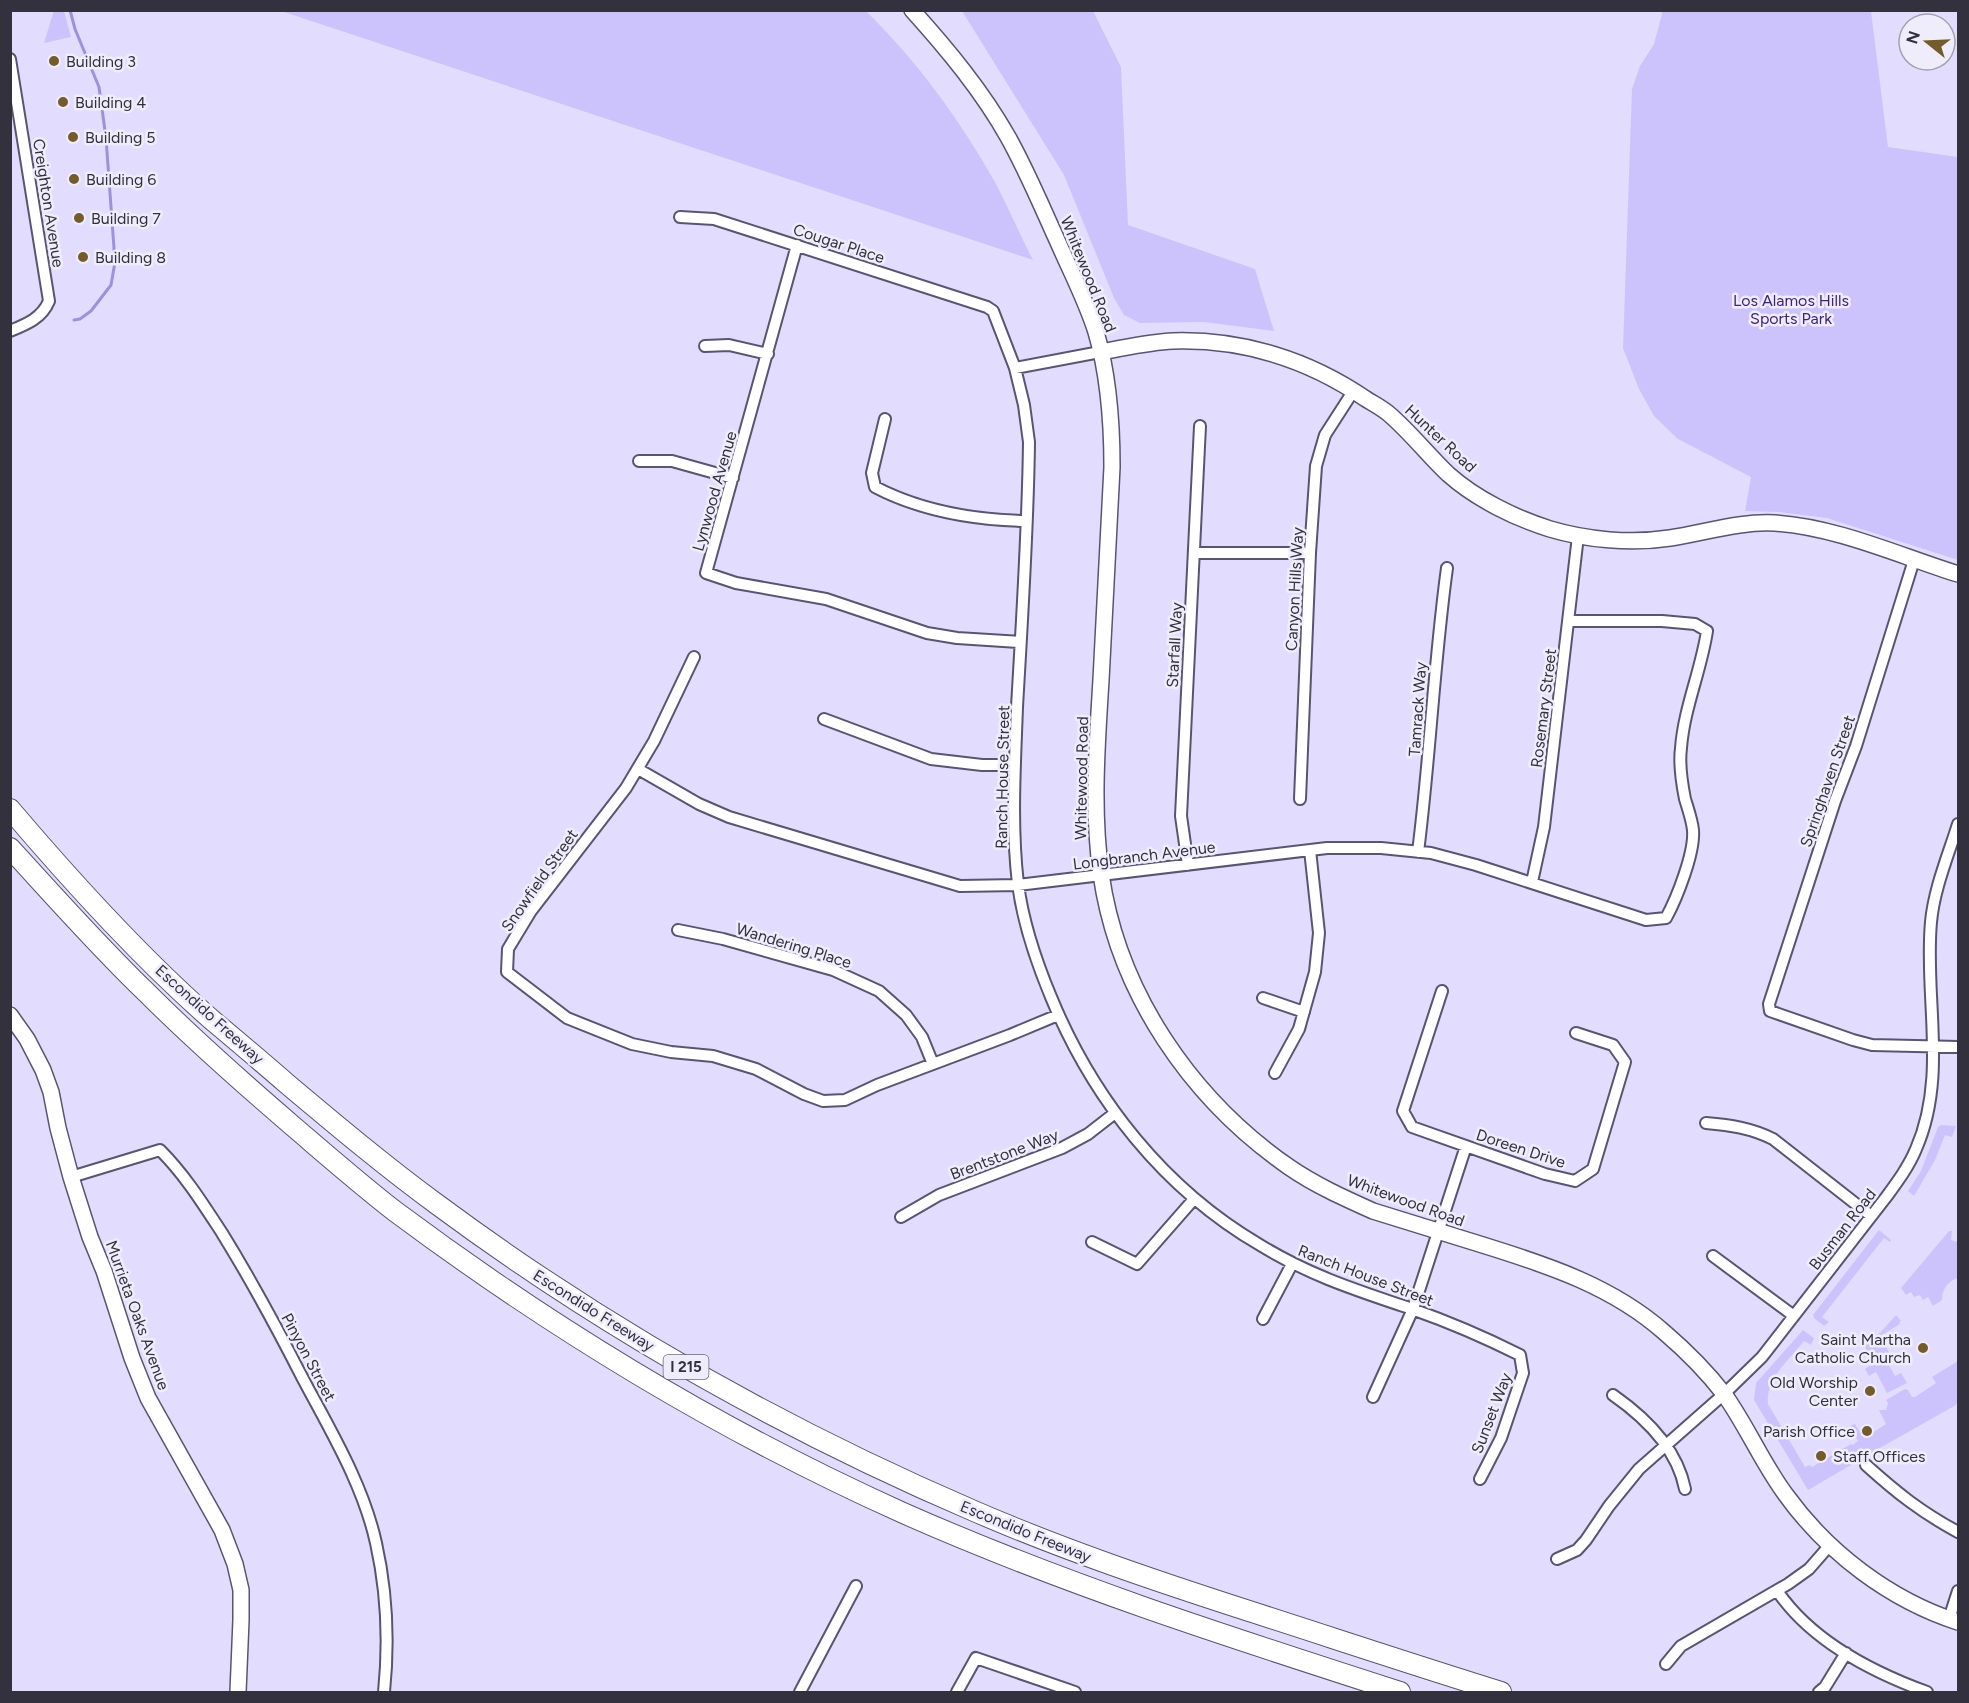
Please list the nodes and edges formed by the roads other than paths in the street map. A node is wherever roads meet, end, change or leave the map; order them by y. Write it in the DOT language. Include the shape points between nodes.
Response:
graph roads {
  1 [pos="912,10"];
  2 [pos="10,59"];
  3 [pos="680,217"];
  4 [pos="797,245"];
  5 [pos="987,307"];
  6 [pos="10,331"];
  7 [pos="705,346"];
  8 [pos="1100,352"];
  9 [pos="768,354"];
  10 [pos="1015,368"];
  11 [pos="1354,390"];
  12 [pos="885,419"];
  13 [pos="1200,426"];
  14 [pos="639,461"];
  15 [pos="733,478"];
  16 [pos="1026,521"];
  17 [pos="1578,536"];
  18 [pos="1194,553"];
  19 [pos="1310,553"];
  20 [pos="1914,560"];
  21 [pos="1447,568"];
  22 [pos="1959,574"];
  23 [pos="1568,621"];
  24 [pos="1020,642"];
  25 [pos="694,657"];
  26 [pos="824,719"];
  27 [pos="1015,765"];
  28 [pos="638,769"];
  29 [pos="1300,800"];
  30 [pos="10,809"];
  31 [pos="1959,825"];
  32 [pos="10,848"];
  33 [pos="1310,850"];
  34 [pos="1418,852"];
  35 [pos="1188,865"];
  36 [pos="1101,876"];
  37 [pos="1532,882"];
  38 [pos="1018,885"];
  39 [pos="678,930"];
  40 [pos="1442,991"];
  41 [pos="1263,998"];
  42 [pos="1304,1012"];
  43 [pos="10,1015"];
  44 [pos="1058,1015"];
  45 [pos="1575,1033"];
  46 [pos="1959,1047"];
  47 [pos="1934,1048"];
  48 [pos="933,1064"];
  49 [pos="1275,1073"];
  50 [pos="1115,1113"];
  51 [pos="1706,1123"];
  52 [pos="1466,1146"];
  53 [pos="71,1177"];
  54 [pos="1194,1199"];
  55 [pos="1870,1215"];
  56 [pos="901,1217"];
  57 [pos="1438,1231"];
  58 [pos="1092,1242"];
  59 [pos="1713,1256"];
  60 [pos="1292,1264"];
  61 [pos="1413,1309"];
  62 [pos="1794,1316"];
  63 [pos="1263,1319"];
  64 [pos="1520,1355"];
  65 [pos="1724,1394"];
  66 [pos="1613,1395"];
  67 [pos="1373,1397"];
  68 [pos="1666,1445"];
  69 [pos="1866,1465"];
  70 [pos="1480,1479"];
  71 [pos="1685,1489"];
  72 [pos="1959,1532"];
  73 [pos="1830,1545"];
  74 [pos="1557,1559"];
  75 [pos="856,1586"];
  76 [pos="1959,1591"];
  77 [pos="1778,1592"];
  78 [pos="1954,1620"];
  79 [pos="1846,1653"];
  80 [pos="1666,1664"];
  81 [pos="238,1692"];
  82 [pos="384,1692"];
  83 [pos="800,1692"];
  84 [pos="957,1692"];
  85 [pos="1074,1692"];
  86 [pos="1400,1692"];
  87 [pos="1501,1692"];
  88 [pos="1819,1692"];
  89 [pos="1927,1692"];
  1 -- 8 [label="main road, Whitewood Road" via="946,47 1007,136 1076,284"];
  2 -- 6 [label="street, Creighton Avenue" via="50,301 45,313"];
  3 -- 4 [label="street, Cougar Place" via="714,219"];
  4 -- 5 [label="street, Cougar Place"];
  4 -- 9 [label="street, Lynwood Avenue"];
  5 -- 10 [label="street, Ranch House Street" via="993,311"];
  7 -- 9 [label="street" via="729,345"];
  8 -- 10 [label="street, Hunter Road"];
  8 -- 11 [label="main road, Hunter Road" via="1173,341 1231,344 1310,366"];
  8 -- 36 [label="main road, Whitewood Road" via="1111,428 1112,467 1096,785"];
  9 -- 15 [label="street, Lynwood Avenue"];
  10 -- 16 [label="street, Ranch House Street" via="1029,442"];
  11 -- 17 [label="main road, Hunter Road" via="1389,414 1450,475 1485,499 1515,515"];
  11 -- 19 [label="street, Canyon Hills Way" via="1325,435 1316,466"];
  12 -- 16 [label="street" via="872,473 876,487 892,496 954,514"];
  13 -- 18 [label="street, Starfall Way"];
  14 -- 15 [label="street" via="672,461"];
  15 -- 24 [label="street, Lynwood Avenue" via="706,573 736,583 826,599 927,633"];
  16 -- 24 [label="street, Ranch House Street"];
  17 -- 20 [label="main road, Hunter Road" via="1668,538 1775,523 1835,533"];
  17 -- 23 [label="street, Rosemary Street"];
  18 -- 19 [label="street"];
  18 -- 35 [label="street, Starfall Way" via="1181,816"];
  19 -- 29 [label="street, Canyon Hills Way"];
  20 -- 22 [label="main road, Hunter Road"];
  20 -- 47 [label="street, Springhaven Street" via="1769,1004 1770,1011 1853,1040 1872,1045"];
  21 -- 34 [label="street, Tamrack Way"];
  23 -- 37 [label="street, Rosemary Street" via="1544,827"];
  23 -- 37 [label="street, Longbranch Avenue" via="1662,621 1695,624 1707,631 1680,750 1693,831 1675,901 1666,918 1646,920"];
  24 -- 27 [label="street, Ranch House Street"];
  25 -- 28 [label="street, Snowfield Street"];
  26 -- 27 [label="street" via="931,759"];
  27 -- 38 [label="street, Ranch House Street" via="1013,819"];
  28 -- 38 [label="street, Longbranch Avenue" via="729,817 851,855 960,886"];
  28 -- 48 [label="street, Snowfield Street" via="531,911 508,949 507,972 567,1018 632,1044 713,1056 756,1069 823,1101 845,1100"];
  30 -- 87 [label="highway, Escondido Freeway / I 215" via="164,975 339,1127 512,1258 689,1370 795,1428 978,1513 1117,1568"];
  31 -- 47 [label="street, Busman Road" via="1931,919"];
  32 -- 86 [label="highway, Escondido Freeway / I 215" via="145,992 336,1164 460,1258 599,1350 697,1409 813,1471 997,1554"];
  33 -- 34 [label="street, Longbranch Avenue" via="1381,848"];
  33 -- 35 [label="street, Longbranch Avenue"];
  33 -- 42 [label="street" via="1319,933 1315,972"];
  34 -- 37 [label="street, Longbranch Avenue"];
  35 -- 36 [label="street, Longbranch Avenue"];
  36 -- 38 [label="street, Longbranch Avenue"];
  36 -- 57 [label="main road, Whitewood Road" via="1113,926 1137,992 1179,1061 1223,1113 1264,1149 1314,1183 1373,1211"];
  38 -- 44 [label="street, Ranch House Street" via="1032,947"];
  39 -- 48 [label="street, Wandering Place" via="833,970 879,991 906,1015 922,1037"];
  40 -- 52 [label="street, Doreen Drive" via="1403,1111 1412,1127"];
  41 -- 42 [label="street"];
  42 -- 49 [label="street"];
  43 -- 53 [label="main road, Murrieta Oaks Avenue" via="43,1070"];
  44 -- 48 [label="street"];
  44 -- 50 [label="street, Ranch House Street" via="1084,1066"];
  45 -- 52 [label="street, Doreen Drive" via="1613,1045 1625,1062 1593,1169 1575,1181"];
  46 -- 47 [label="street"];
  47 -- 55 [label="street, Busman Road" via="1931,1096 1916,1149 1897,1182"];
  50 -- 54 [label="street, Ranch House Street" via="1142,1148"];
  50 -- 56 [label="street, Brentstone Way" via="1062,1148 939,1195"];
  51 -- 55 [label="street" via="1736,1126 1773,1139"];
  52 -- 57 [label="street"];
  53 -- 81 [label="main road, Murrieta Oaks Avenue" via="148,1398 222,1530 236,1564 241,1590"];
  53 -- 82 [label="street, Pinyon Street" via="160,1149 199,1197 238,1258 342,1452 370,1519 385,1601"];
  54 -- 58 [label="street" via="1137,1264"];
  54 -- 60 [label="street, Ranch House Street"];
  55 -- 62 [label="street, Busman Road"];
  57 -- 61 [label="street"];
  57 -- 65 [label="main road, Whitewood Road" via="1555,1269 1603,1290 1663,1331"];
  59 -- 62 [label="street"];
  60 -- 61 [label="street, Ranch House Street" via="1345,1287"];
  60 -- 63 [label="street"];
  61 -- 64 [label="street, Ranch House Street"];
  61 -- 67 [label="street"];
  62 -- 65 [label="street, Busman Road" via="1762,1357"];
  64 -- 70 [label="street, Sunset Way" via="1523,1373 1501,1438"];
  65 -- 68 [label="street, Busman Road"];
  65 -- 73 [label="main road, Whitewood Road" via="1785,1494"];
  66 -- 68 [label="street" via="1633,1409"];
  68 -- 71 [label="street" via="1682,1474"];
  68 -- 74 [label="street, Busman Road" via="1626,1483 1577,1550"];
  69 -- 72 [label="street" via="1928,1516"];
  73 -- 77 [label="street" via="1809,1569"];
  73 -- 78 [label="main road, Whitewood Road" via="1879,1583"];
  75 -- 83 [label="street"];
  76 -- 78 [label="street"];
  77 -- 79 [label="street" via="1812,1630"];
  77 -- 80 [label="street" via="1681,1646"];
  79 -- 88 [label="street"];
  79 -- 89 [label="street"];
  84 -- 85 [label="street" via="976,1658"];
}
